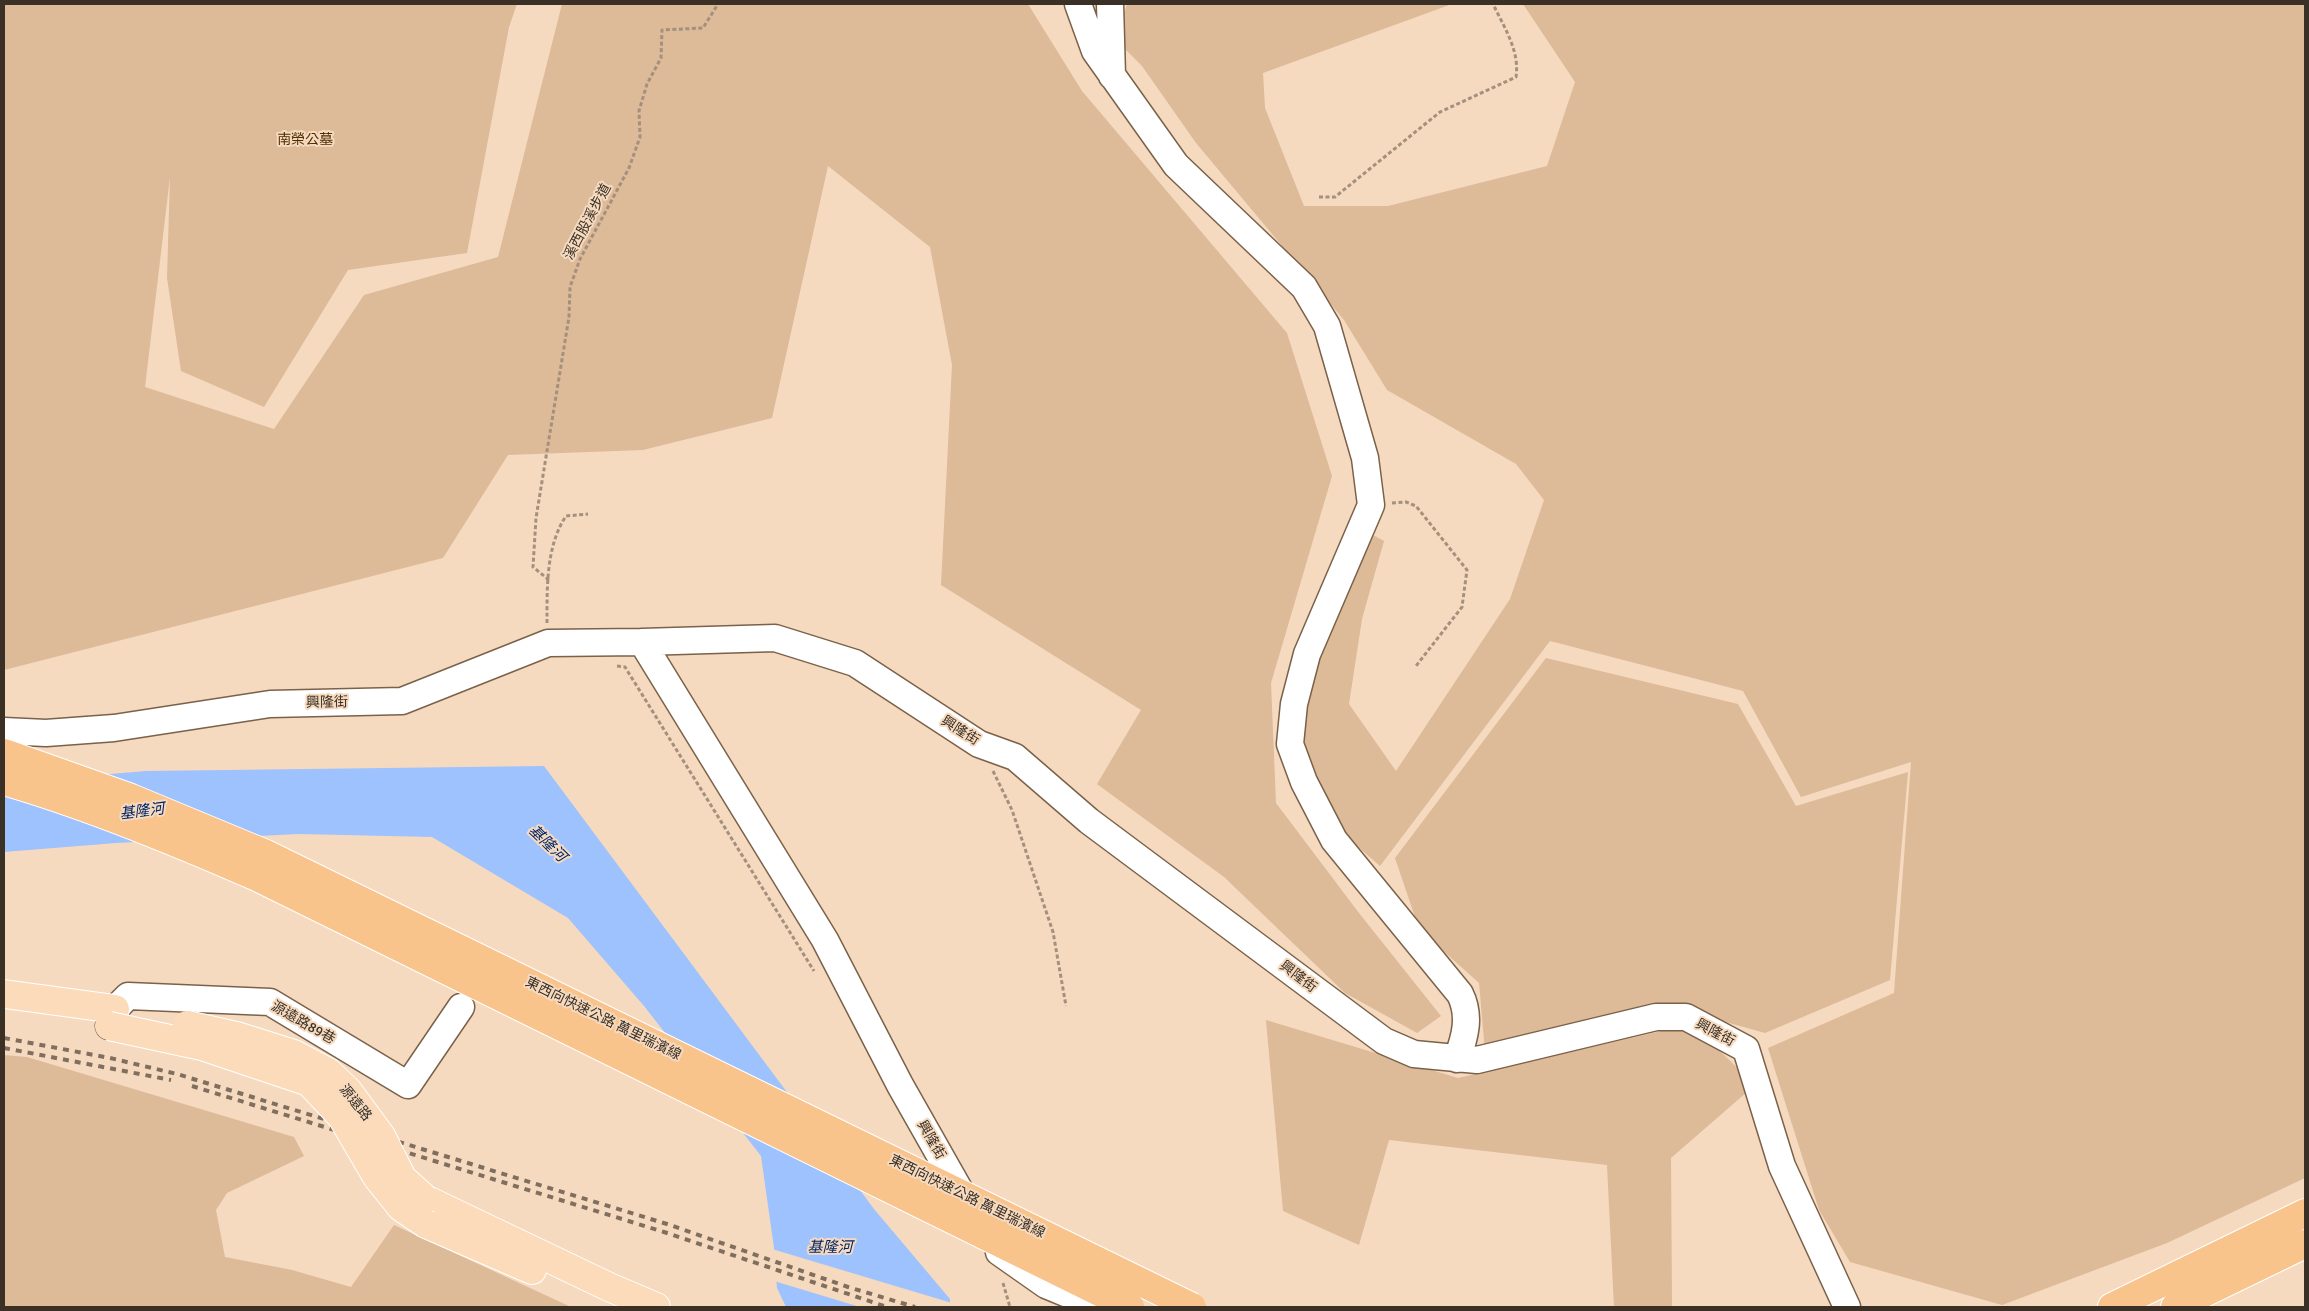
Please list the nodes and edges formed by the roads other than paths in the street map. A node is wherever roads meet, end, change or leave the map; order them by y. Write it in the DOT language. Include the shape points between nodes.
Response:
graph roads {
  1 [pos="1078,4"];
  2 [pos="1110,4"];
  3 [pos="1112,76"];
  4 [pos="642,642"];
  5 [pos="4,731"];
  6 [pos="4,753"];
  7 [pos="4,781"];
  8 [pos="4,994"];
  9 [pos="461,1007"];
  10 [pos="4,1013"];
  11 [pos="112,1017"];
  12 [pos="1457,1059"];
  13 [pos="425,1212"];
  14 [pos="2305,1213"];
  15 [pos="2305,1244"];
  16 [pos="617,1307"];
  17 [pos="656,1307"];
  18 [pos="1099,1307"];
  19 [pos="1130,1307"];
  20 [pos="1192,1307"];
  21 [pos="1847,1307"];
  22 [pos="2112,1307"];
  23 [pos="2175,1307"];
  1 -- 3 [label="street" via="1095,51"];
  2 -- 3 [label="street"];
  3 -- 12 [label="street" via="1176,165 1304,287 1327,326 1365,458 1371,505 1307,654 1294,704 1290,744 1304,782 1334,840 1460,994 1468,1016"];
  4 -- 5 [label="street, 興隆街" via="548,643 402,701 270,704 114,728 46,733"];
  4 -- 12 [label="street, 興隆街" via="774,638 856,663 979,744 1015,757 1089,821 1384,1041 1414,1054"];
  4 -- 18 [label="street, 興隆街" via="825,940 900,1085 994,1248 1046,1284"];
  6 -- 20 [label="highway, 東西向快速公路 萬里瑞濱線, bridge" via="131,798 266,854"];
  7 -- 19 [label="highway, 東西向快速公路 萬里瑞濱線, bridge" via="117,820 257,877"];
  8 -- 11 [label="main road, 源遠路"];
  9 -- 11 [label="street, 源遠路89巷" via="408,1085 270,1002 128,996"];
  10 -- 11 [label="main road, 源遠路"];
  11 -- 13 [label="main road, 源遠路, bridge" via="309,1082 342,1117 377,1177 401,1207"];
  12 -- 21 [label="street, 興隆街" via="1488,1058 1656,1017 1686,1017 1746,1049 1782,1166"];
  13 -- 16 [label="main road, 源遠路"];
  13 -- 17 [label="main road, 源遠路"];
  14 -- 22 [label="highway"];
  15 -- 23 [label="highway"];
}
